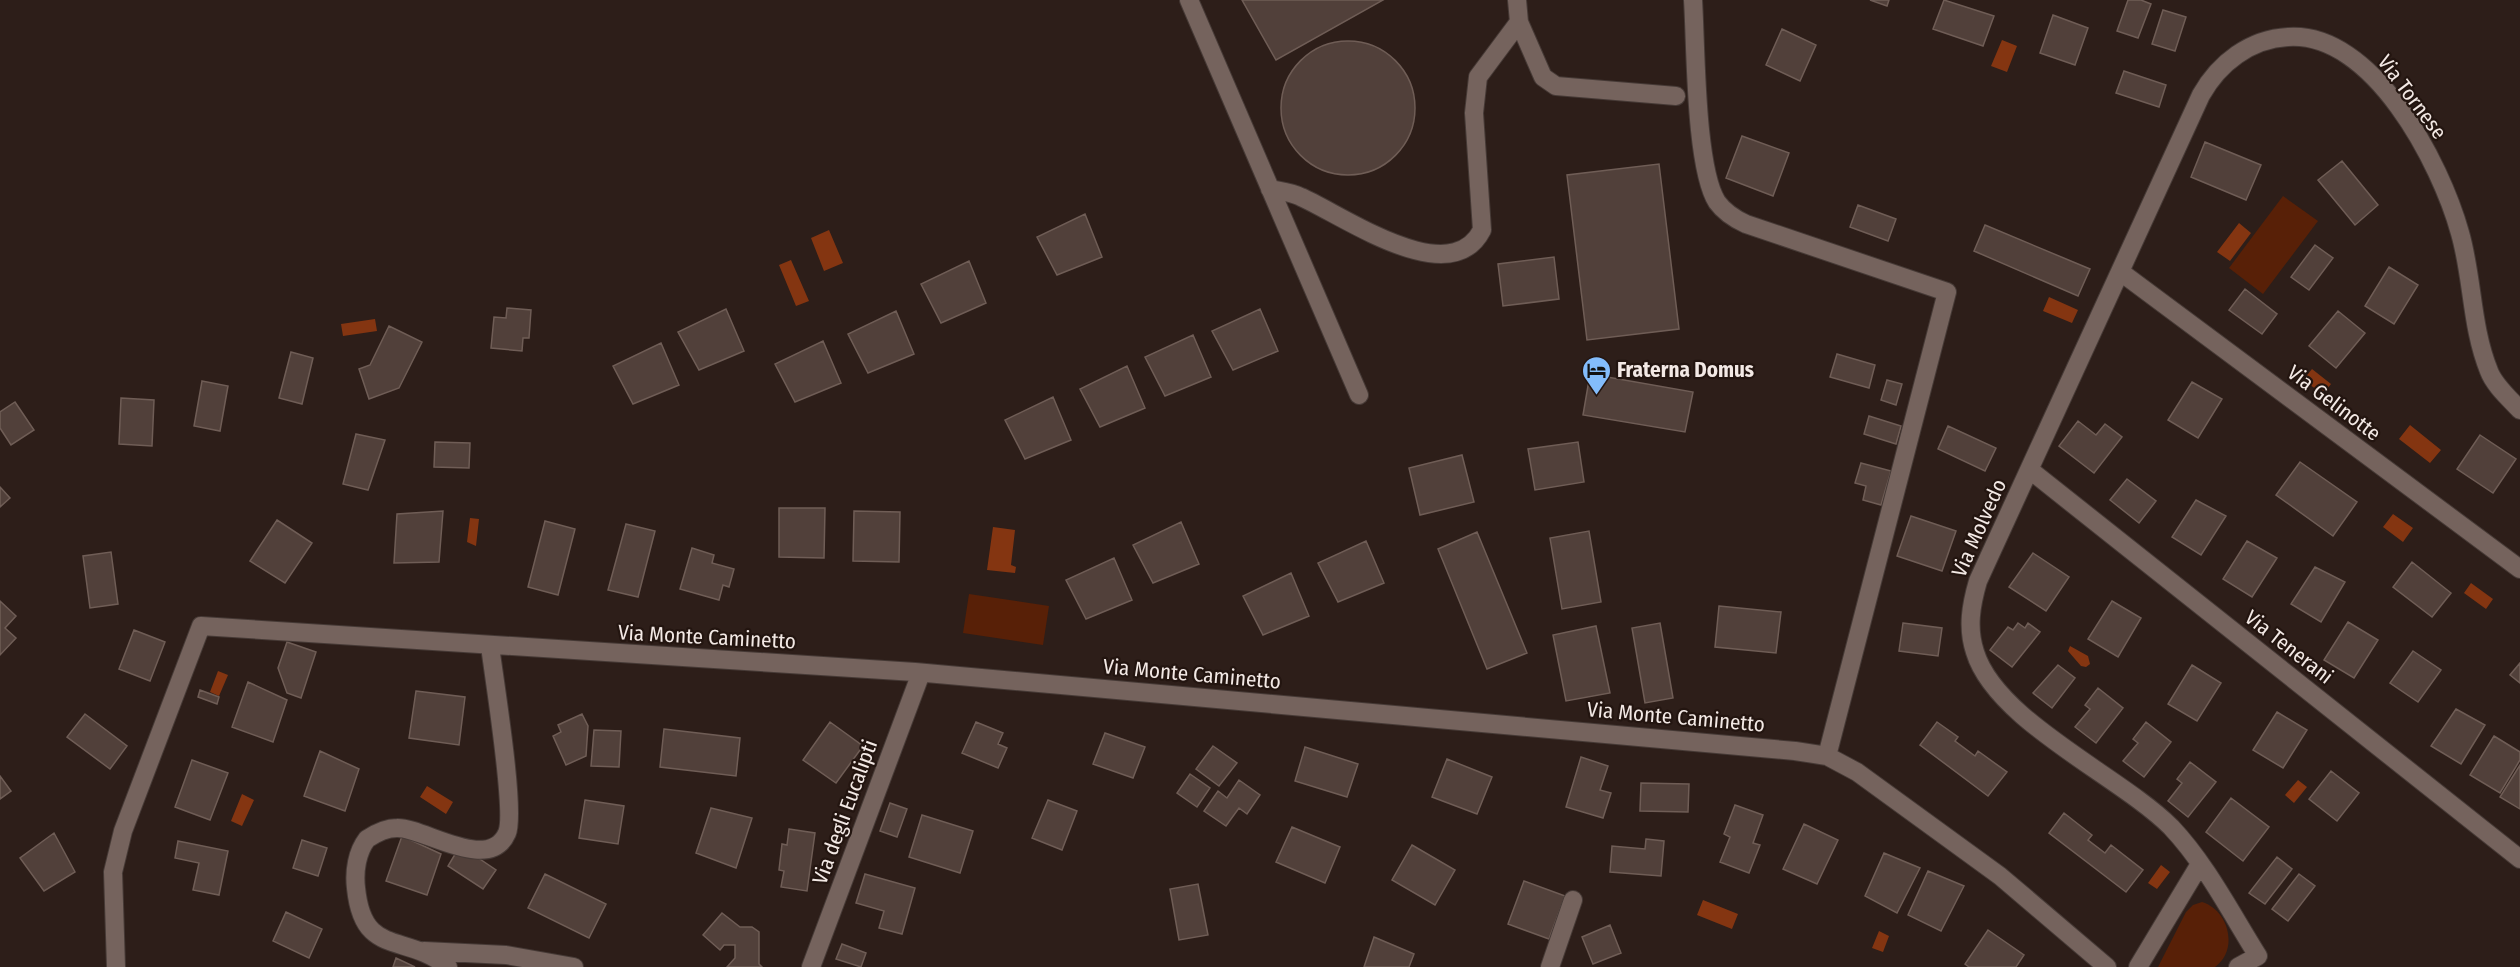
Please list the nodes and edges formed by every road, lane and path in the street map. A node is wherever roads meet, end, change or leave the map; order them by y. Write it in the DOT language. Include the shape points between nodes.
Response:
graph roads {
  1 [pos="1189,0"];
  2 [pos="1516,0"];
  3 [pos="1693,0"];
  4 [pos="1519,22"];
  5 [pos="1676,96"];
  6 [pos="1270,189"];
  7 [pos="2122,273"];
  8 [pos="1359,395"];
  9 [pos="2520,410"];
  10 [pos="2030,470"];
  11 [pos="2520,569"];
  12 [pos="490,646"];
  13 [pos="921,673"];
  14 [pos="1827,756"];
  15 [pos="2520,859"];
  16 [pos="2200,864"];
  17 [pos="1573,900"];
  18 [pos="422,951"];
  19 [pos="2261,962"];
  20 [pos="116,967"];
  21 [pos="448,967"];
  22 [pos="574,967"];
  23 [pos="811,967"];
  24 [pos="1550,967"];
  25 [pos="2107,967"];
  26 [pos="2138,967"];
  27 [pos="2238,967"];
  1 -- 6 [label="street"];
  2 -- 4 [label="street"];
  3 -- 14 [label="street" via="1704,160 1711,188 1723,210 1746,224 1947,292"];
  4 -- 5 [label="street" via="1543,78 1556,86"];
  4 -- 6 [label="street" via="1478,77 1474,113 1482,230 1475,243 1448,255 1410,251 1298,195"];
  6 -- 8 [label="street"];
  7 -- 9 [label="street, Via Tornese" via="2201,95 2217,72 2248,48 2270,39 2299,36 2326,43 2358,63 2378,82 2434,166 2461,235 2489,374"];
  7 -- 10 [label="street, Via Molvedo"];
  7 -- 11 [label="street, Via Gelinotte"];
  10 -- 15 [label="street, Via Tenerani"];
  10 -- 16 [label="street, Via Molvedo" via="1978,581 1971,637 1978,661 1990,682 2019,711 2156,814"];
  12 -- 13 [label="street, Via Monte Caminetto"];
  12 -- 18 [label="street" via="508,795 505,837 494,846 470,849 404,828 391,829 367,839 357,864 358,908 367,928 382,939"];
  12 -- 20 [label="street, Via Monte Caminetto" via="201,626 123,831 113,872"];
  13 -- 14 [label="street, Via Monte Caminetto" via="1795,750"];
  13 -- 23 [label="street, Via degli Eucalipti"];
  14 -- 25 [label="street, Via Monte Caminetto" via="1857,772 2000,876"];
  16 -- 19 [label="street, Via Molvedo"];
  16 -- 26 [label="street"];
  17 -- 24 [label="street"];
  18 -- 21 [label="street"];
  18 -- 22 [label="street" via="506,955"];
  19 -- 27 [label="street, Via Molvedo"];
}
